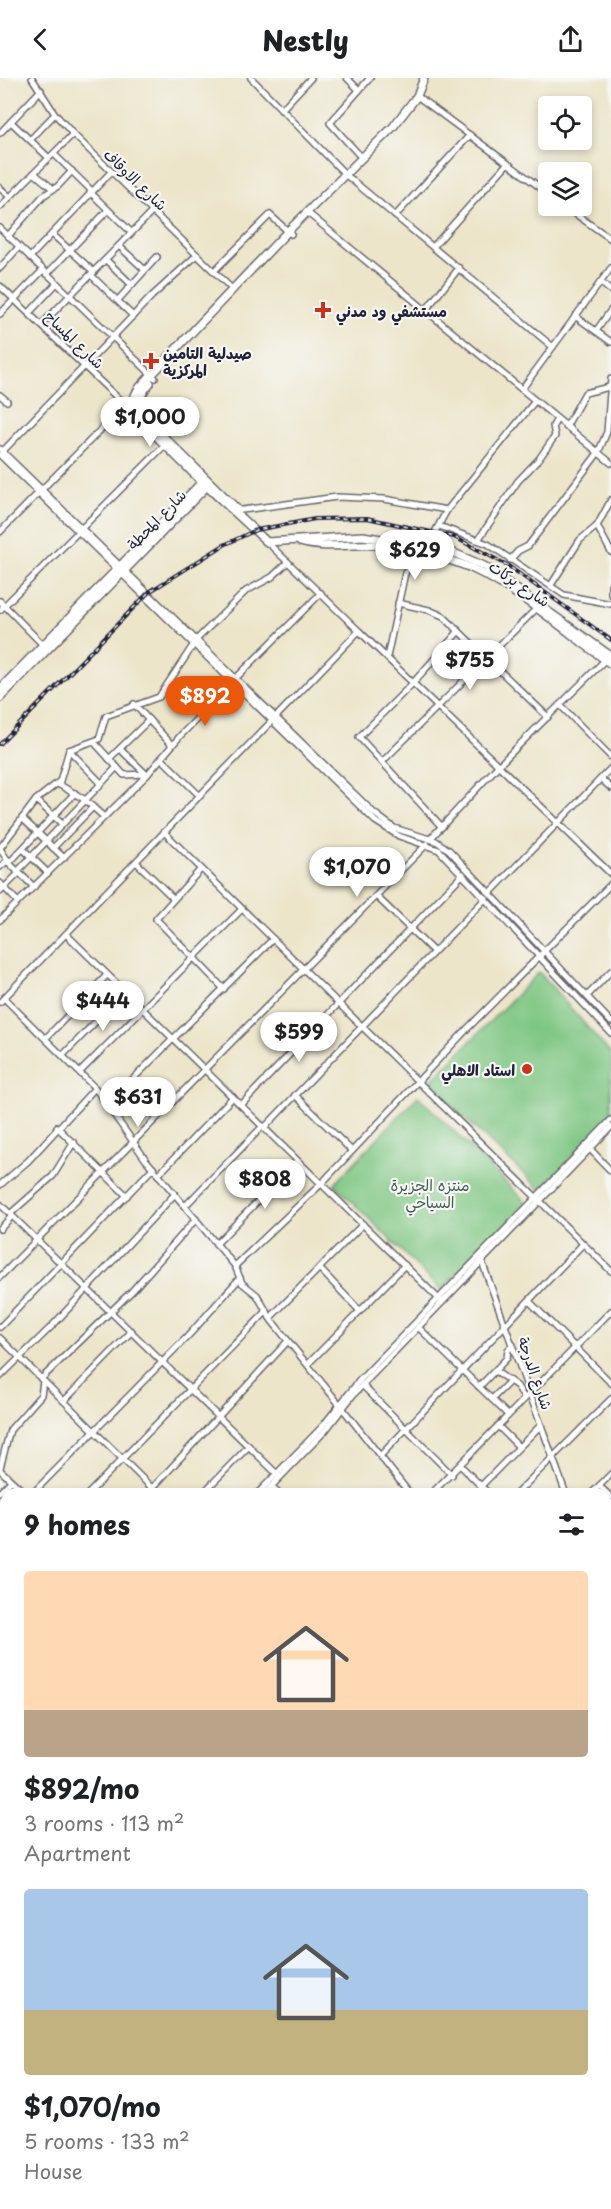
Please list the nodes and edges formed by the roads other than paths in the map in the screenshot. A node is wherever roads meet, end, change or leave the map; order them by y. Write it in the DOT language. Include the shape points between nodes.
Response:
graph roads {
  1 [pos="32,78"];
  2 [pos="251,78"];
  3 [pos="347,78"];
  4 [pos="370,78"];
  5 [pos="424,78"];
  6 [pos="308,79"];
  7 [pos="41,90"];
  8 [pos="359,90"];
  9 [pos="417,96"];
  10 [pos="281,110"];
  11 [pos="55,114"];
  12 [pos="11,122"];
  13 [pos="0,133"];
  14 [pos="73,134"];
  15 [pos="470,135"];
  16 [pos="30,140"];
  17 [pos="52,156"];
  18 [pos="362,159"];
  19 [pos="507,164"];
  20 [pos="72,171"];
  21 [pos="111,172"];
  22 [pos="34,173"];
  23 [pos="346,175"];
  24 [pos="538,186"];
  25 [pos="0,188"];
  26 [pos="52,188"];
  27 [pos="91,191"];
  28 [pos="10,197"];
  29 [pos="0,207"];
  30 [pos="108,210"];
  31 [pos="152,212"];
  32 [pos="309,214"];
  33 [pos="395,216"];
  34 [pos="578,216"];
  35 [pos="0,228"];
  36 [pos="292,231"];
  37 [pos="131,232"];
  38 [pos="52,234"];
  39 [pos="7,235"];
  40 [pos="611,239"];
  41 [pos="0,240"];
  42 [pos="119,246"];
  43 [pos="19,247"];
  44 [pos="433,247"];
  45 [pos="70,250"];
  46 [pos="196,255"];
  47 [pos="30,257"];
  48 [pos="157,257"];
  49 [pos="106,260"];
  50 [pos="0,268"];
  51 [pos="459,268"];
  52 [pos="611,268"];
  53 [pos="145,270"];
  54 [pos="214,271"];
  55 [pos="45,272"];
  56 [pos="92,273"];
  57 [pos="600,282"];
  58 [pos="57,283"];
  59 [pos="132,285"];
  60 [pos="0,286"];
  61 [pos="233,290"];
  62 [pos="611,291"];
  63 [pos="70,295"];
  64 [pos="14,299"];
  65 [pos="117,300"];
  66 [pos="426,310"];
  67 [pos="611,310"];
  68 [pos="29,313"];
  69 [pos="0,314"];
  70 [pos="213,314"];
  71 [pos="133,316"];
  72 [pos="575,316"];
  73 [pos="41,325"];
  74 [pos="596,331"];
  75 [pos="114,337"];
  76 [pos="611,341"];
  77 [pos="553,347"];
  78 [pos="85,367"];
  79 [pos="154,376"];
  80 [pos="611,379"];
  81 [pos="609,387"];
  82 [pos="522,389"];
  83 [pos="0,394"];
  84 [pos="609,398"];
  85 [pos="136,399"];
  86 [pos="535,400"];
  87 [pos="7,401"];
  88 [pos="125,405"];
  89 [pos="557,419"];
  90 [pos="566,427"];
  91 [pos="165,445"];
  92 [pos="1,452"];
  93 [pos="598,453"];
  94 [pos="611,463"];
  95 [pos="206,482"];
  96 [pos="40,491"];
  97 [pos="611,500"];
  98 [pos="447,510"];
  99 [pos="237,512"];
  100 [pos="439,526"];
  101 [pos="597,526"];
  102 [pos="79,529"];
  103 [pos="0,532"];
  104 [pos="478,540"];
  105 [pos="295,541"];
  106 [pos="267,542"];
  107 [pos="423,546"];
  108 [pos="611,552"];
  109 [pos="418,553"];
  110 [pos="510,560"];
  111 [pos="288,562"];
  112 [pos="121,570"];
  113 [pos="551,585"];
  114 [pos="611,585"];
  115 [pos="321,593"];
  116 [pos="611,594"];
  117 [pos="398,603"];
  118 [pos="611,604"];
  119 [pos="2,606"];
  120 [pos="536,609"];
  121 [pos="359,631"];
  122 [pos="459,631"];
  123 [pos="195,641"];
  124 [pos="45,647"];
  125 [pos="387,657"];
  126 [pos="487,657"];
  127 [pos="609,660"];
  128 [pos="235,680"];
  129 [pos="413,683"];
  130 [pos="0,689"];
  131 [pos="0,698"];
  132 [pos="134,704"];
  133 [pos="560,705"];
  134 [pos="437,706"];
  135 [pos="548,717"];
  136 [pos="149,720"];
  137 [pos="275,720"];
  138 [pos="94,742"];
  139 [pos="172,745"];
  140 [pos="120,749"];
  141 [pos="69,750"];
  142 [pos="611,757"];
  143 [pos="109,759"];
  144 [pos="162,759"];
  145 [pos="382,762"];
  146 [pos="498,765"];
  147 [pos="117,767"];
  148 [pos="611,768"];
  149 [pos="146,774"];
  150 [pos="601,779"];
  151 [pos="101,783"];
  152 [pos="58,784"];
  153 [pos="611,788"];
  154 [pos="75,793"];
  155 [pos="200,796"];
  156 [pos="84,799"];
  157 [pos="36,800"];
  158 [pos="93,807"];
  159 [pos="53,816"];
  160 [pos="104,817"];
  161 [pos="22,818"];
  162 [pos="559,822"];
  163 [pos="61,823"];
  164 [pos="442,826"];
  165 [pos="164,832"];
  166 [pos="38,833"];
  167 [pos="46,841"];
  168 [pos="428,842"];
  169 [pos="0,848"];
  170 [pos="53,848"];
  171 [pos="23,849"];
  172 [pos="32,856"];
  173 [pos="63,858"];
  174 [pos="9,861"];
  175 [pos="136,862"];
  176 [pos="0,867"];
  177 [pos="201,869"];
  178 [pos="18,872"];
  179 [pos="48,873"];
  180 [pos="463,874"];
  181 [pos="611,874"];
  182 [pos="611,884"];
  183 [pos="34,887"];
  184 [pos="1,888"];
  185 [pos="488,895"];
  186 [pos="376,896"];
  187 [pos="173,898"];
  188 [pos="18,902"];
  189 [pos="242,909"];
  190 [pos="1,918"];
  191 [pos="410,930"];
  192 [pos="66,934"];
  193 [pos="273,939"];
  194 [pos="434,951"];
  195 [pos="542,952"];
  196 [pos="193,957"];
  197 [pos="303,968"];
  198 [pos="611,971"];
  199 [pos="107,975"];
  200 [pos="224,989"];
  201 [pos="125,992"];
  202 [pos="587,996"];
  203 [pos="2,999"];
  204 [pos="340,1004"];
  205 [pos="143,1009"];
  206 [pos="611,1022"];
  207 [pos="363,1027"];
  208 [pos="611,1033"];
  209 [pos="46,1038"];
  210 [pos="174,1039"];
  211 [pos="63,1055"];
  212 [pos="204,1069"];
  213 [pos="80,1072"];
  214 [pos="418,1081"];
  215 [pos="94,1089"];
  216 [pos="295,1095"];
  217 [pos="233,1097"];
  218 [pos="108,1104"];
  219 [pos="241,1105"];
  220 [pos="611,1120"];
  221 [pos="57,1127"];
  222 [pos="263,1127"];
  223 [pos="611,1128"];
  224 [pos="133,1140"];
  225 [pos="74,1142"];
  226 [pos="590,1149"];
  227 [pos="352,1151"];
  228 [pos="297,1161"];
  229 [pos="153,1168"];
  230 [pos="103,1171"];
  231 [pos="611,1171"];
  232 [pos="158,1175"];
  233 [pos="321,1184"];
  234 [pos="0,1185"];
  235 [pos="175,1194"];
  236 [pos="127,1196"];
  237 [pos="538,1200"];
  238 [pos="0,1204"];
  239 [pos="185,1206"];
  240 [pos="11,1215"];
  241 [pos="196,1220"];
  242 [pos="363,1224"];
  243 [pos="0,1229"];
  244 [pos="36,1239"];
  245 [pos="216,1244"];
  246 [pos="583,1244"];
  247 [pos="481,1259"];
  248 [pos="62,1263"];
  249 [pos="405,1265"];
  250 [pos="235,1266"];
  251 [pos="319,1268"];
  252 [pos="611,1271"];
  253 [pos="0,1277"];
  254 [pos="240,1278"];
  255 [pos="87,1286"];
  256 [pos="441,1300"];
  257 [pos="529,1301"];
  258 [pos="110,1310"];
  259 [pos="267,1311"];
  260 [pos="360,1311"];
  261 [pos="611,1311"];
  262 [pos="270,1318"];
  263 [pos="506,1325"];
  264 [pos="0,1327"];
  265 [pos="418,1328"];
  266 [pos="132,1331"];
  267 [pos="0,1338"];
  268 [pos="288,1341"];
  269 [pos="513,1345"];
  270 [pos="575,1348"];
  271 [pos="20,1357"];
  272 [pos="163,1361"];
  273 [pos="308,1364"];
  274 [pos="462,1371"];
  275 [pos="495,1371"];
  276 [pos="0,1377"];
  277 [pos="42,1380"];
  278 [pos="510,1381"];
  279 [pos="611,1383"];
  280 [pos="362,1385"];
  281 [pos="479,1387"];
  282 [pos="192,1389"];
  283 [pos="530,1394"];
  284 [pos="524,1398"];
  285 [pos="492,1399"];
  286 [pos="611,1399"];
  287 [pos="64,1401"];
  288 [pos="341,1407"];
  289 [pos="508,1415"];
  290 [pos="220,1417"];
  291 [pos="541,1425"];
  292 [pos="498,1426"];
  293 [pos="406,1429"];
  294 [pos="94,1431"];
  295 [pos="249,1446"];
  296 [pos="519,1447"];
  297 [pos="381,1455"];
  298 [pos="553,1456"];
  299 [pos="123,1459"];
  300 [pos="461,1466"];
  301 [pos="0,1469"];
  302 [pos="277,1474"];
  303 [pos="611,1474"];
  304 [pos="452,1475"];
  305 [pos="11,1480"];
  306 [pos="481,1486"];
  307 [pos="599,1486"];
  308 [pos="271,1487"];
  309 [pos="4,1488"];
  310 [pos="20,1488"];
  311 [pos="38,1488"];
  312 [pos="94,1488"];
  313 [pos="152,1488"];
  314 [pos="154,1488"];
  315 [pos="208,1488"];
  316 [pos="263,1488"];
  317 [pos="406,1488"];
  318 [pos="438,1488"];
  319 [pos="522,1488"];
  320 [pos="564,1488"];
  1 -- 7 [label="street, شارع الاوقاف"];
  2 -- 10 [label="street"];
  3 -- 8 [label="street"];
  4 -- 8 [label="street"];
  5 -- 9 [label="main road"];
  6 -- 10 [label="street"];
  7 -- 11 [label="street, شارع الاوقاف"];
  7 -- 12 [label="street"];
  8 -- 18 [label="street" via="330,123"];
  9 -- 15 [label="street"];
  9 -- 18 [label="main road"];
  10 -- 23 [label="street"];
  11 -- 14 [label="street, شارع الاوقاف"];
  11 -- 16 [label="street"];
  12 -- 13 [label="street"];
  12 -- 16 [label="street"];
  14 -- 17 [label="street"];
  14 -- 21 [label="street, شارع الاوقاف"];
  15 -- 19 [label="street"];
  15 -- 33 [label="street"];
  16 -- 17 [label="street"];
  17 -- 20 [label="street"];
  17 -- 22 [label="street"];
  18 -- 23 [label="main road"];
  19 -- 24 [label="street"];
  19 -- 44 [label="street"];
  20 -- 26 [label="street"];
  20 -- 27 [label="street"];
  21 -- 27 [label="street"];
  21 -- 31 [label="street, شارع الاوقاف"];
  22 -- 26 [label="street"];
  22 -- 28 [label="street"];
  23 -- 32 [label="main road"];
  23 -- 33 [label="street"];
  25 -- 28 [label="street"];
  26 -- 39 [label="street"];
  27 -- 30 [label="street"];
  27 -- 38 [label="street"];
  28 -- 29 [label="street"];
  30 -- 37 [label="street"];
  30 -- 45 [label="street"];
  31 -- 37 [label="street"];
  31 -- 46 [label="street, شارع الاوقاف"];
  32 -- 36 [label="main road"];
  32 -- 66 [label="street"];
  33 -- 44 [label="street"];
  34 -- 40 [label="street"];
  35 -- 39 [label="street"];
  36 -- 54 [label="street" via="270,214"];
  36 -- 61 [label="main road"];
  36 -- 70 [label="main road"];
  37 -- 42 [label="street"];
  38 -- 45 [label="street"];
  38 -- 47 [label="street"];
  39 -- 41 [label="street"];
  39 -- 43 [label="street"];
  42 -- 49 [label="street"];
  42 -- 53 [label="street"];
  43 -- 47 [label="street"];
  43 -- 50 [label="street"];
  44 -- 51 [label="street"];
  45 -- 55 [label="street"];
  45 -- 56 [label="street"];
  46 -- 54 [label="street, شارع الاوقاف"];
  46 -- 71 [label="street"];
  47 -- 55 [label="street"];
  48 -- 53 [label="street"];
  49 -- 56 [label="street"];
  49 -- 59 [label="street"];
  51 -- 66 [label="street"];
  51 -- 77 [label="street"];
  52 -- 57 [label="street"];
  53 -- 59 [label="street"];
  54 -- 61 [label="street, شارع الاوقاف"];
  55 -- 58 [label="street"];
  55 -- 64 [label="street"];
  56 -- 63 [label="street"];
  56 -- 65 [label="street"];
  57 -- 62 [label="street"];
  57 -- 72 [label="street"];
  58 -- 63 [label="street"];
  58 -- 68 [label="street"];
  59 -- 65 [label="street"];
  60 -- 64 [label="street, شارع المساح"];
  61 -- 70 [label="main road"];
  63 -- 73 [label="street"];
  63 -- 75 [label="street"];
  64 -- 68 [label="street, شارع المساح"];
  64 -- 69 [label="street"];
  65 -- 71 [label="street"];
  66 -- 82 [label="street"];
  67 -- 74 [label="street"];
  68 -- 73 [label="street, شارع المساح"];
  70 -- 79 [label="main road"];
  71 -- 75 [label="street"];
  72 -- 74 [label="street"];
  72 -- 77 [label="street"];
  73 -- 78 [label="street, شارع المساح"];
  74 -- 76 [label="street"];
  75 -- 78 [label="street"];
  75 -- 79 [label="street"];
  77 -- 82 [label="street"];
  78 -- 88 [label="street, شارع المساح"];
  78 -- 92 [label="street"];
  79 -- 85 [label="main road"];
  80 -- 81 [label="street"];
  81 -- 84 [label="street"];
  81 -- 90 [label="street" via="585,393"];
  82 -- 86 [label="street"];
  83 -- 87 [label="street"];
  84 -- 93 [label="street" via="607,432"];
  85 -- 88 [label="street"];
  85 -- 91 [label="main road" via="137,415"];
  85 -- 95 [label="main road" via="146,419"];
  86 -- 89 [label="street"];
  86 -- 98 [label="street"];
  88 -- 96 [label="street"];
  89 -- 90 [label="street"];
  89 -- 104 [label="street" via="548,449 518,481"];
  90 -- 93 [label="street"];
  91 -- 95 [label="main road"];
  91 -- 102 [label="street"];
  92 -- 96 [label="street"];
  93 -- 94 [label="street"];
  93 -- 110 [label="street" via="528,546"];
  95 -- 99 [label="main road"];
  95 -- 112 [label="main road, شارع المحطة"];
  96 -- 102 [label="street"];
  96 -- 103 [label="street"];
  97 -- 101 [label="street"];
  98 -- 99 [label="street" via="353,496"];
  98 -- 100 [label="street"];
  99 -- 106 [label="main road"];
  100 -- 104 [label="street"];
  100 -- 107 [label="street"];
  101 -- 108 [label="street"];
  101 -- 113 [label="street" via="580,540"];
  102 -- 112 [label="street"];
  102 -- 119 [label="street"];
  104 -- 110 [label="street"];
  105 -- 106 [label="main road, شارع بركات"];
  105 -- 107 [label="main road, شارع بركات" via="363,536"];
  105 -- 109 [label="main road, شارع بركات" via="310,545 376,544"];
  106 -- 111 [label="street"];
  107 -- 109 [label="street"];
  107 -- 127 [label="main road, شارع بركات" via="447,550 484,566"];
  109 -- 117 [label="street" via="405,573"];
  109 -- 120 [label="main road, شارع بركات" via="485,575"];
  110 -- 113 [label="street"];
  111 -- 115 [label="street"];
  111 -- 123 [label="street" via="272,577 246,591"];
  112 -- 123 [label="street"];
  112 -- 124 [label="main road, شارع المحطة"];
  113 -- 118 [label="street" via="571,598"];
  114 -- 116 [label="street"];
  115 -- 121 [label="street"];
  115 -- 128 [label="street"];
  117 -- 122 [label="street" via="436,612"];
  117 -- 125 [label="street"];
  119 -- 124 [label="street"];
  120 -- 126 [label="street"];
  120 -- 127 [label="main road, شارع بركات"];
  121 -- 125 [label="street"];
  121 -- 137 [label="street"];
  122 -- 126 [label="street"];
  122 -- 129 [label="street"];
  123 -- 128 [label="street"];
  123 -- 132 [label="street" via="161,694"];
  124 -- 130 [label="main road"];
  124 -- 131 [label="main road"];
  125 -- 129 [label="street"];
  126 -- 134 [label="street"];
  126 -- 135 [label="street"];
  127 -- 133 [label="street"];
  128 -- 137 [label="street"];
  128 -- 139 [label="street"];
  129 -- 134 [label="street"];
  129 -- 145 [label="street" via="358,737"];
  132 -- 136 [label="street"];
  132 -- 138 [label="street" via="106,716 101,736"];
  133 -- 135 [label="street"];
  133 -- 142 [label="street"];
  134 -- 145 [label="street"];
  134 -- 146 [label="street"];
  135 -- 146 [label="street"];
  136 -- 139 [label="street"];
  136 -- 140 [label="street"];
  137 -- 155 [label="street"];
  137 -- 168 [label="street" via="375,821 399,836"];
  138 -- 141 [label="street"];
  138 -- 143 [label="street"];
  139 -- 144 [label="street"];
  140 -- 143 [label="street"];
  140 -- 149 [label="street"];
  141 -- 151 [label="street"];
  141 -- 152 [label="street"];
  143 -- 147 [label="street"];
  144 -- 149 [label="street"];
  144 -- 155 [label="street"];
  145 -- 164 [label="street"];
  146 -- 162 [label="street"];
  146 -- 164 [label="street"];
  147 -- 149 [label="street" via="126,777"];
  147 -- 151 [label="street"];
  148 -- 150 [label="street"];
  149 -- 160 [label="street"];
  150 -- 153 [label="street"];
  150 -- 162 [label="street"];
  151 -- 156 [label="street"];
  152 -- 154 [label="street"];
  152 -- 157 [label="street"];
  154 -- 156 [label="street"];
  154 -- 159 [label="street"];
  155 -- 165 [label="street"];
  156 -- 158 [label="street"];
  156 -- 163 [label="street"];
  157 -- 159 [label="street"];
  157 -- 161 [label="street"];
  158 -- 160 [label="street"];
  158 -- 170 [label="street"];
  159 -- 163 [label="street"];
  159 -- 166 [label="street"];
  160 -- 173 [label="street"];
  161 -- 166 [label="street"];
  161 -- 169 [label="street"];
  162 -- 181 [label="street"];
  162 -- 185 [label="street"];
  163 -- 167 [label="street"];
  164 -- 168 [label="street"];
  165 -- 175 [label="street"];
  165 -- 177 [label="street"];
  166 -- 167 [label="street"];
  166 -- 171 [label="street"];
  167 -- 170 [label="street"];
  167 -- 172 [label="street"];
  168 -- 180 [label="street"];
  168 -- 185 [label="street" via="449,850"];
  168 -- 186 [label="street"];
  169 -- 174 [label="street"];
  170 -- 173 [label="street"];
  171 -- 172 [label="street"];
  171 -- 174 [label="street"];
  172 -- 178 [label="street"];
  172 -- 179 [label="street"];
  173 -- 179 [label="street"];
  174 -- 176 [label="street"];
  174 -- 178 [label="street"];
  175 -- 187 [label="street"];
  175 -- 192 [label="street"];
  177 -- 187 [label="street"];
  177 -- 189 [label="street"];
  178 -- 183 [label="street"];
  178 -- 184 [label="street"];
  179 -- 183 [label="street"];
  180 -- 185 [label="street"];
  180 -- 191 [label="street"];
  182 -- 195 [label="street"];
  183 -- 188 [label="street"];
  184 -- 188 [label="street"];
  185 -- 194 [label="street"];
  185 -- 195 [label="street"];
  186 -- 191 [label="street"];
  186 -- 197 [label="street"];
  187 -- 196 [label="street" via="156,919"];
  188 -- 190 [label="street"];
  189 -- 193 [label="street"];
  189 -- 196 [label="street"];
  191 -- 194 [label="street"];
  191 -- 204 [label="street"];
  192 -- 199 [label="street"];
  192 -- 203 [label="street"];
  193 -- 197 [label="street"];
  193 -- 200 [label="street"];
  194 -- 207 [label="street"];
  195 -- 202 [label="street"];
  195 -- 208 [label="street"];
  195 -- 214 [label="street"];
  196 -- 200 [label="street"];
  196 -- 205 [label="street"];
  197 -- 204 [label="street"];
  197 -- 212 [label="street"];
  198 -- 202 [label="street"];
  199 -- 201 [label="street"];
  199 -- 209 [label="street"];
  200 -- 210 [label="street"];
  201 -- 205 [label="street"];
  201 -- 211 [label="street"];
  202 -- 206 [label="street"];
  203 -- 209 [label="street"];
  204 -- 207 [label="street"];
  204 -- 219 [label="street"];
  205 -- 210 [label="street"];
  205 -- 213 [label="street"];
  207 -- 214 [label="street"];
  207 -- 216 [label="street"];
  209 -- 211 [label="street"];
  210 -- 212 [label="street"];
  210 -- 218 [label="street"];
  211 -- 213 [label="street"];
  212 -- 217 [label="street"];
  212 -- 224 [label="street"];
  213 -- 215 [label="street"];
  214 -- 227 [label="street"];
  214 -- 237 [label="street"];
  215 -- 218 [label="street"];
  215 -- 221 [label="street"];
  216 -- 222 [label="street"];
  216 -- 227 [label="street"];
  217 -- 219 [label="street"];
  217 -- 232 [label="street"];
  218 -- 224 [label="street"];
  219 -- 222 [label="street"];
  220 -- 237 [label="street"];
  221 -- 225 [label="street"];
  221 -- 234 [label="street" via="28,1161"];
  222 -- 228 [label="street"];
  222 -- 239 [label="street"];
  223 -- 226 [label="street"];
  224 -- 229 [label="street"];
  224 -- 230 [label="street"];
  225 -- 230 [label="street"];
  225 -- 240 [label="street" via="54,1176"];
  226 -- 231 [label="street"];
  226 -- 237 [label="street"];
  227 -- 233 [label="street"];
  228 -- 233 [label="street"];
  228 -- 245 [label="street"];
  229 -- 232 [label="street"];
  229 -- 236 [label="street"];
  230 -- 236 [label="street"];
  230 -- 244 [label="street"];
  232 -- 235 [label="street"];
  233 -- 242 [label="street"];
  233 -- 250 [label="street"];
  235 -- 239 [label="street"];
  235 -- 255 [label="street"];
  236 -- 248 [label="street"];
  237 -- 246 [label="street"];
  237 -- 247 [label="street"];
  238 -- 240 [label="street"];
  239 -- 241 [label="street"];
  240 -- 243 [label="street"];
  240 -- 244 [label="street"];
  241 -- 245 [label="street"];
  241 -- 258 [label="street"];
  242 -- 249 [label="street"];
  242 -- 251 [label="street"];
  244 -- 248 [label="street"];
  244 -- 253 [label="street"];
  245 -- 250 [label="street"];
  246 -- 252 [label="street"];
  246 -- 257 [label="street"];
  247 -- 256 [label="street"];
  247 -- 263 [label="street, شارع الدرجة"];
  248 -- 255 [label="street"];
  248 -- 264 [label="street"];
  249 -- 256 [label="street"];
  249 -- 260 [label="street"];
  250 -- 254 [label="street"];
  251 -- 260 [label="street"];
  251 -- 262 [label="street"];
  254 -- 259 [label="street"];
  254 -- 272 [label="street"];
  255 -- 258 [label="street"];
  255 -- 271 [label="street"];
  256 -- 265 [label="street"];
  256 -- 288 [label="street"];
  257 -- 263 [label="street"];
  257 -- 270 [label="street"];
  258 -- 266 [label="street"];
  258 -- 277 [label="street"];
  259 -- 262 [label="street"];
  259 -- 282 [label="street"];
  260 -- 273 [label="street"];
  261 -- 270 [label="street"];
  262 -- 268 [label="street"];
  263 -- 269 [label="street, شارع الدرجة"];
  263 -- 274 [label="street"];
  265 -- 274 [label="street"];
  265 -- 280 [label="street"];
  266 -- 272 [label="street"];
  266 -- 287 [label="street"];
  267 -- 271 [label="street"];
  268 -- 273 [label="street"];
  268 -- 290 [label="street"];
  269 -- 275 [label="street"];
  269 -- 283 [label="street, شارع الدرجة"];
  270 -- 279 [label="street"];
  270 -- 283 [label="street"];
  271 -- 276 [label="street"];
  271 -- 277 [label="street"];
  272 -- 282 [label="street"];
  272 -- 294 [label="street"];
  273 -- 288 [label="street"];
  274 -- 281 [label="street"];
  274 -- 293 [label="street"];
  275 -- 278 [label="street"];
  275 -- 281 [label="street"];
  277 -- 287 [label="street"];
  277 -- 301 [label="street" via="41,1395 10,1430"];
  278 -- 284 [label="street"];
  278 -- 285 [label="street"];
  280 -- 288 [label="street"];
  280 -- 293 [label="street"];
  281 -- 285 [label="street"];
  282 -- 290 [label="street"];
  282 -- 299 [label="street"];
  283 -- 284 [label="street"];
  283 -- 291 [label="street, شارع الدرجة"];
  284 -- 289 [label="street"];
  285 -- 289 [label="street"];
  286 -- 298 [label="street"];
  287 -- 294 [label="street"];
  288 -- 297 [label="street"];
  288 -- 302 [label="street"];
  288 -- 308 [label="street"];
  289 -- 292 [label="street"];
  290 -- 295 [label="street"];
  290 -- 314 [label="street"];
  291 -- 296 [label="street"];
  291 -- 298 [label="street, شارع الدرجة"];
  292 -- 296 [label="street"];
  292 -- 300 [label="street"];
  293 -- 297 [label="street"];
  293 -- 304 [label="street"];
  294 -- 299 [label="street"];
  294 -- 311 [label="street"];
  295 -- 302 [label="street"];
  295 -- 315 [label="street"];
  296 -- 306 [label="street"];
  297 -- 317 [label="street"];
  298 -- 319 [label="street"];
  298 -- 320 [label="street, شارع الدرجة"];
  299 -- 312 [label="street"];
  299 -- 313 [label="street"];
  300 -- 304 [label="street"];
  300 -- 306 [label="street"];
  301 -- 305 [label="street"];
  302 -- 316 [label="street"];
  303 -- 307 [label="street"];
  304 -- 318 [label="street"];
  305 -- 309 [label="street"];
  305 -- 310 [label="street"];
}
